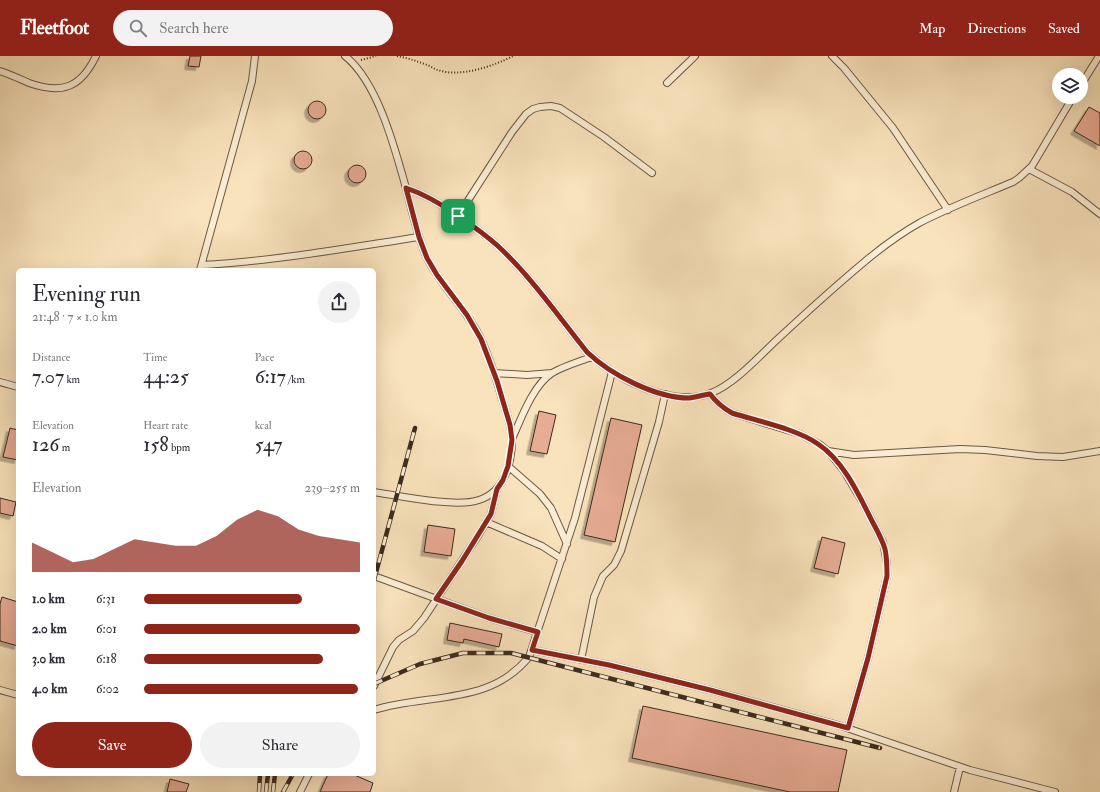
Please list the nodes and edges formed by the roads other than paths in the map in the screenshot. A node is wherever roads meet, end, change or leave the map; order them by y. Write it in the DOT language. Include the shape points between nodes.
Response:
graph roads {
  1 [pos="96,56"];
  2 [pos="254,56"];
  3 [pos="345,56"];
  4 [pos="695,56"];
  5 [pos="832,56"];
  6 [pos="1098,56"];
  7 [pos="0,71"];
  8 [pos="1088,73"];
  9 [pos="667,83"];
  10 [pos="1069,104"];
  11 [pos="1029,169"];
  12 [pos="652,173"];
  13 [pos="406,188"];
  14 [pos="948,210"];
  15 [pos="1100,214"];
  16 [pos="458,216"];
  17 [pos="419,237"];
  18 [pos="201,268"];
  19 [pos="592,357"];
  20 [pos="612,372"];
  21 [pos="494,373"];
  22 [pos="552,373"];
  23 [pos="0,382"];
  24 [pos="16,386"];
  25 [pos="665,394"];
  26 [pos="710,394"];
  27 [pos="512,440"];
  28 [pos="828,451"];
  29 [pos="1100,452"];
  30 [pos="508,466"];
  31 [pos="497,489"];
  32 [pos="376,492"];
  33 [pos="486,522"];
  34 [pos="567,544"];
  35 [pos="562,559"];
  36 [pos="376,577"];
  37 [pos="436,599"];
  38 [pos="538,632"];
  39 [pos="532,650"];
  40 [pos="581,660"];
  41 [pos="376,682"];
  42 [pos="0,690"];
  43 [pos="16,694"];
  44 [pos="376,709"];
  45 [pos="848,728"];
  46 [pos="960,767"];
  47 [pos="308,776"];
  48 [pos="300,792"];
  49 [pos="954,792"];
  50 [pos="1055,792"];
  1 -- 7 [label="lane" via="84,76 67,87 36,85"];
  2 -- 18 [label="lane" via="252,81"];
  3 -- 13 [label="lane" via="354,63 372,93 384,119"];
  4 -- 9 [label="lane"];
  5 -- 14 [label="lane" via="893,128"];
  6 -- 8 [label="lane"];
  10 -- 11 [label="lane"];
  11 -- 14 [label="lane" via="1013,182"];
  11 -- 15 [label="lane" via="1072,192"];
  12 -- 16 [label="lane" via="560,108 540,107 526,114 512,132"];
  13 -- 16 [label="lane" via="439,202"];
  13 -- 17 [label="lane"];
  14 -- 26 [label="lane" via="922,222 869,258 744,370 722,388"];
  16 -- 19 [label="lane" via="498,246 522,270"];
  17 -- 18 [label="lane"];
  17 -- 21 [label="lane" via="437,275 467,315 481,339"];
  19 -- 20 [label="lane"];
  19 -- 22 [label="lane"];
  20 -- 25 [label="lane"];
  20 -- 34 [label="lane" via="576,518"];
  21 -- 22 [label="lane"];
  21 -- 27 [label="lane"];
  22 -- 27 [label="lane" via="530,400"];
  23 -- 24 [label="lane"];
  25 -- 26 [label="lane" via="688,398"];
  25 -- 40 [label="lane" via="621,551 614,565 603,576 594,597"];
  26 -- 28 [label="lane" via="715,401 732,413 800,434"];
  27 -- 30 [label="lane"];
  28 -- 29 [label="lane" via="854,455 960,449 1063,457"];
  28 -- 45 [label="lane" via="844,471 863,503 882,542 887,563 887,576 868,658"];
  30 -- 31 [label="lane"];
  30 -- 34 [label="lane" via="540,494 551,508"];
  31 -- 32 [label="lane" via="490,495 470,503"];
  31 -- 33 [label="lane" via="491,514"];
  33 -- 35 [label="lane" via="542,546"];
  33 -- 37 [label="lane"];
  34 -- 35 [label="lane"];
  35 -- 38 [label="lane"];
  36 -- 37 [label="lane"];
  37 -- 38 [label="lane"];
  37 -- 41 [label="lane" via="413,631 393,647"];
  38 -- 39 [label="lane"];
  39 -- 40 [label="lane"];
  39 -- 44 [label="lane" via="513,674 483,690"];
  40 -- 45 [label="lane" via="710,690"];
  42 -- 43 [label="lane"];
  45 -- 46 [label="lane"];
  46 -- 49 [label="lane"];
  46 -- 50 [label="lane"];
  47 -- 48 [label="lane"];
}
